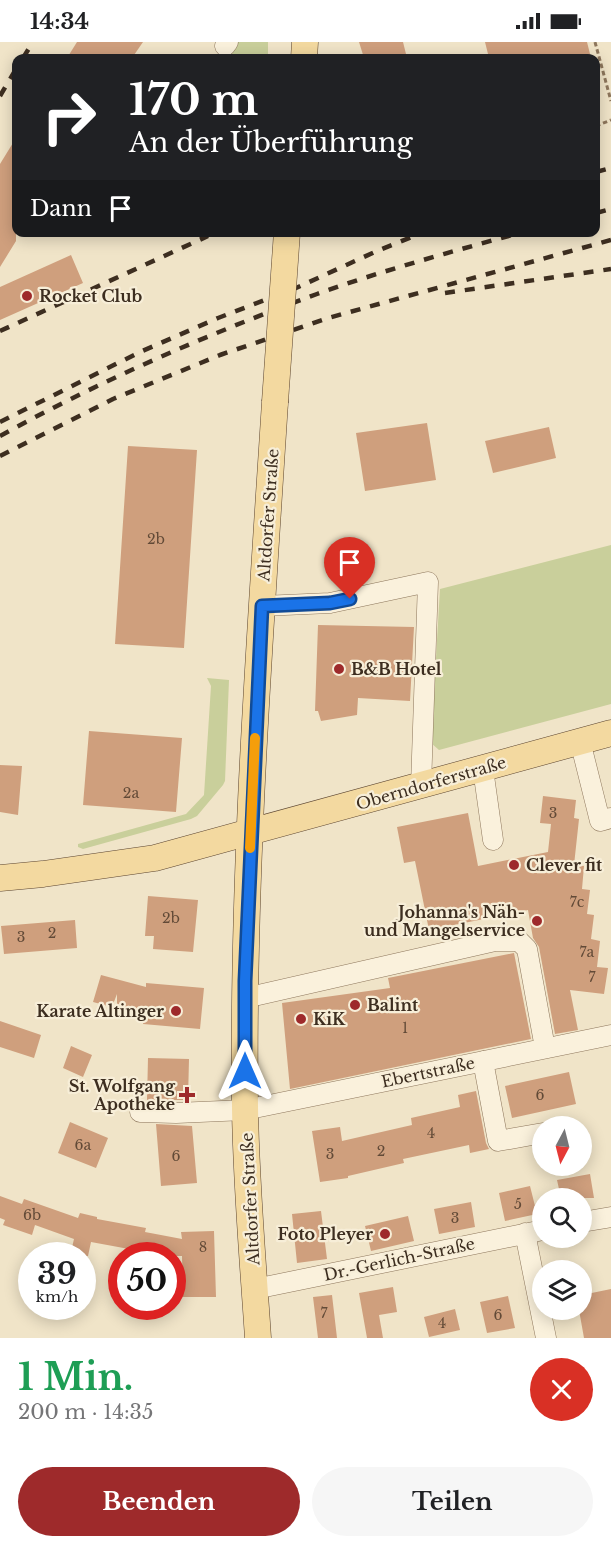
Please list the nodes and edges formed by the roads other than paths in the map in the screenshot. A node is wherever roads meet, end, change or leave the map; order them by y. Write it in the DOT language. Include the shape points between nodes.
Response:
graph roads {
  1 [pos="288,237"];
  2 [pos="262,606"];
  3 [pos="611,733"];
  4 [pos="580,741"];
  5 [pos="483,769"];
  6 [pos="421,786"];
  7 [pos="611,818"];
  8 [pos="250,833"];
  9 [pos="494,840"];
  10 [pos="0,878"];
  11 [pos="245,998"];
  12 [pos="611,1035"];
  13 [pos="545,1048"];
  14 [pos="483,1061"];
  15 [pos="245,1110"];
  16 [pos="140,1112"];
  17 [pos="532,1135"];
  18 [pos="611,1217"];
  19 [pos="592,1220"];
  20 [pos="532,1231"];
  21 [pos="536,1248"];
  22 [pos="255,1289"];
  23 [pos="258,1338"];
  24 [pos="546,1338"];
  1 -- 2 [label="main road, Altdorfer Straße, bridge"];
  2 -- 6 [label="street" via="330,603 428,582"];
  2 -- 8 [label="main road, Altdorfer Straße"];
  3 -- 4 [label="main road, Oberndorferstraße"];
  4 -- 5 [label="main road, Oberndorferstraße"];
  4 -- 7 [label="street" via="600,821"];
  5 -- 6 [label="main road, Oberndorferstraße"];
  5 -- 9 [label="street"];
  6 -- 8 [label="main road, Oberndorferstraße"];
  8 -- 10 [label="main road, Oberndorferstraße" via="155,858"];
  8 -- 11 [label="main road, Altdorfer Straße"];
  11 -- 13 [label="street" via="495,941 519,941 526,949"];
  11 -- 15 [label="main road, Altdorfer Straße"];
  12 -- 13 [label="street, Ebertstraße"];
  13 -- 14 [label="street, Ebertstraße"];
  14 -- 15 [label="street, Ebertstraße"];
  14 -- 17 [label="street" via="498,1142"];
  15 -- 16 [label="street, Ebertstraße"];
  15 -- 22 [label="main road, Altdorfer Straße"];
  18 -- 19 [label="street"];
  20 -- 22 [label="street, Dr.-Gerlich-Straße"];
  21 -- 24 [label="street"];
  22 -- 23 [label="main road, Altdorfer Straße"];
}
